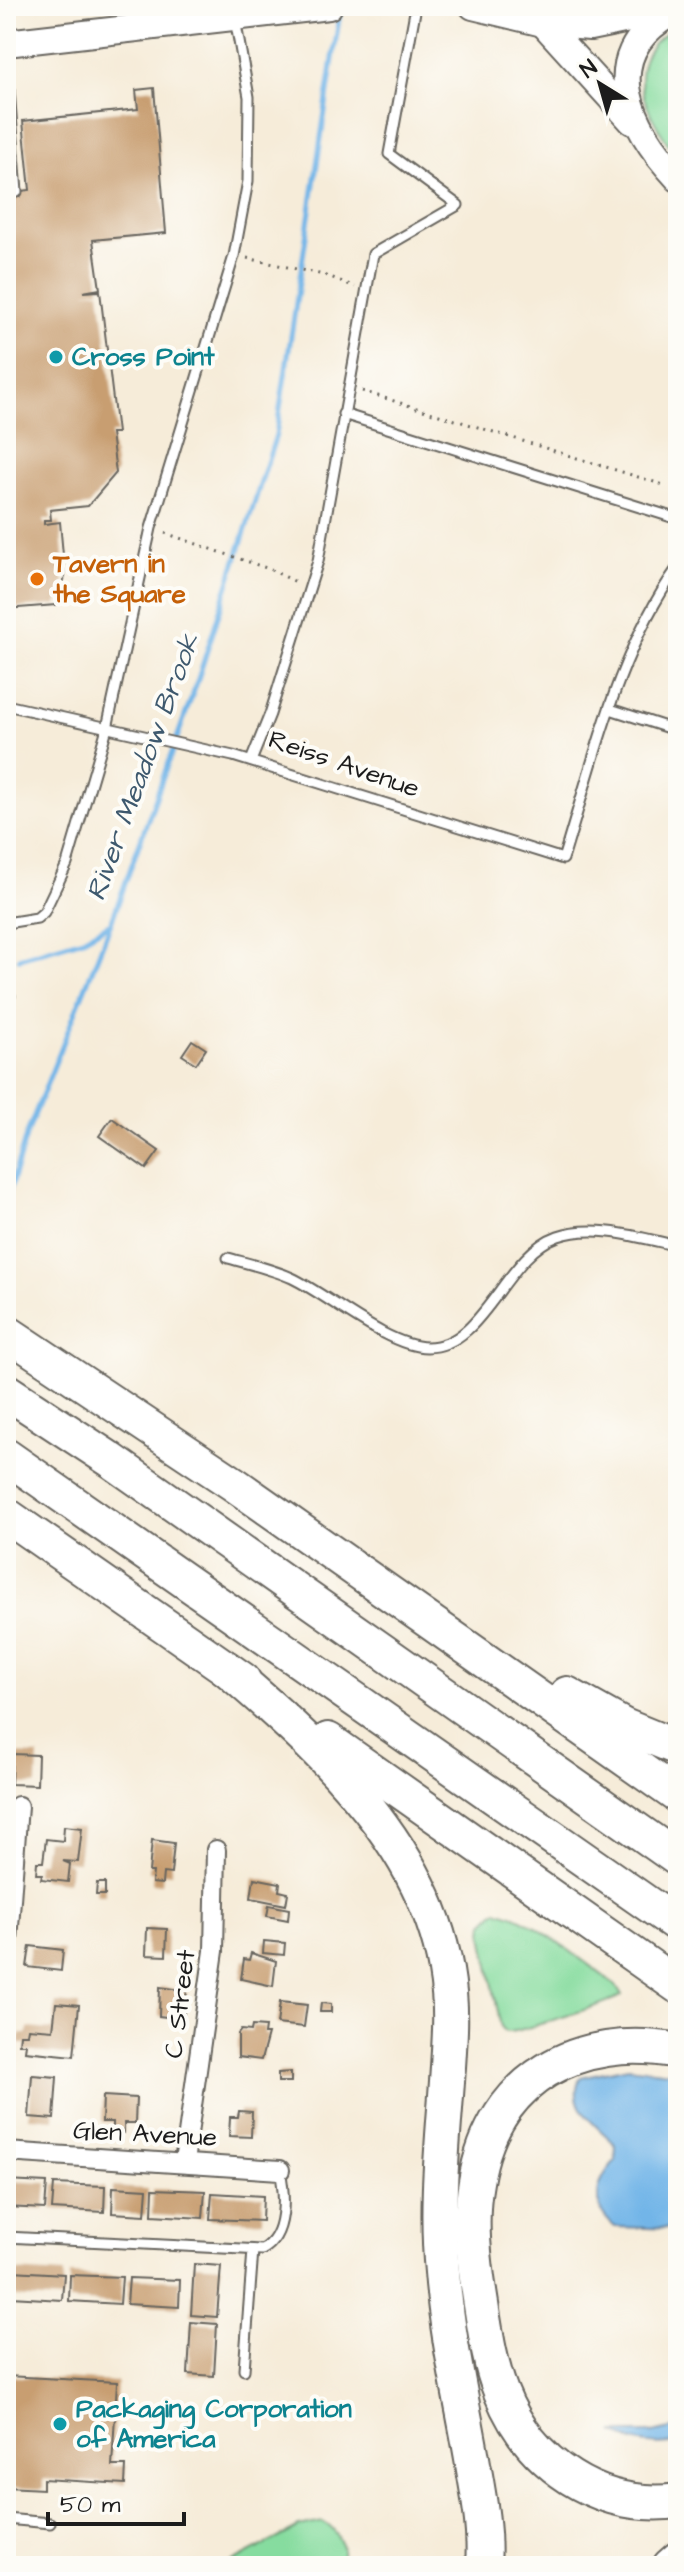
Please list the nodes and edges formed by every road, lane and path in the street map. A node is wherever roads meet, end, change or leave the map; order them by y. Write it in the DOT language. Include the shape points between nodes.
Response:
graph roads {
  1 [pos="327,6"];
  2 [pos="416,6"];
  3 [pos="486,7"];
  4 [pos="678,9"];
  5 [pos="234,16"];
  6 [pos="543,23"];
  7 [pos="6,43"];
  8 [pos="6,51"];
  9 [pos="638,128"];
  10 [pos="674,176"];
  11 [pos="17,192"];
  12 [pos="244,258"];
  13 [pos="366,291"];
  14 [pos="359,390"];
  15 [pos="343,414"];
  16 [pos="667,486"];
  17 [pos="678,519"];
  18 [pos="160,531"];
  19 [pos="678,567"];
  20 [pos="309,589"];
  21 [pos="6,705"];
  22 [pos="610,709"];
  23 [pos="107,728"];
  24 [pos="678,731"];
  25 [pos="251,761"];
  26 [pos="6,923"];
  27 [pos="6,978"];
  28 [pos="6,1010"];
  29 [pos="678,1246"];
  30 [pos="228,1258"];
  31 [pos="6,1315"];
  32 [pos="6,1332"];
  33 [pos="6,1391"];
  34 [pos="98,1391"];
  35 [pos="6,1456"];
  36 [pos="6,1515"];
  37 [pos="367,1578"];
  38 [pos="226,1668"];
  39 [pos="678,1748"];
  40 [pos="678,1796"];
  41 [pos="18,1806"];
  42 [pos="216,1850"];
  43 [pos="678,1859"];
  44 [pos="678,1925"];
  45 [pos="6,1967"];
  46 [pos="678,1986"];
  47 [pos="678,2051"];
  48 [pos="6,2152"];
  49 [pos="184,2162"];
  50 [pos="280,2170"];
  51 [pos="6,2237"];
  52 [pos="253,2250"];
  53 [pos="244,2370"];
  54 [pos="678,2501"];
  55 [pos="6,2519"];
  56 [pos="50,2523"];
  57 [pos="678,2559"];
  58 [pos="483,2566"];
  59 [pos="670,2566"];
  1 -- 5 [label="main road"];
  2 -- 13 [label="lane, Reiss Avenue" via="389,154 458,205 373,254"];
  3 -- 6 [label="main road"];
  4 -- 6 [label="main road" via="610,25"];
  4 -- 9 [label="main road" via="651,28 632,59 626,95"];
  5 -- 7 [label="main road"];
  5 -- 23 [label="lane" via="249,97 248,181 234,256 151,528"];
  6 -- 9 [label="main road"];
  8 -- 11 [label="lane"];
  9 -- 10 [label="main road"];
  12 -- 13 [label="path" via="328,276"];
  13 -- 15 [label="lane, Reiss Avenue"];
  14 -- 16 [label="path"];
  15 -- 17 [label="lane"];
  15 -- 20 [label="lane, Reiss Avenue"];
  18 -- 20 [label="path" via="269,569"];
  19 -- 22 [label="lane, Reiss Avenue" via="646,615"];
  20 -- 25 [label="lane, Reiss Avenue"];
  21 -- 23 [label="lane"];
  22 -- 24 [label="lane"];
  22 -- 25 [label="lane, Reiss Avenue" via="563,859"];
  23 -- 25 [label="lane"];
  23 -- 26 [label="lane" via="50,904 37,918"];
  27 -- 28 [label="lane"];
  29 -- 30 [label="lane" via="609,1234 558,1236 521,1262 468,1330 444,1345 426,1347 394,1337 292,1278"];
  31 -- 34 [label="highway"];
  32 -- 34 [label="highway"];
  33 -- 43 [label="highway"];
  34 -- 37 [label="highway"];
  35 -- 44 [label="highway"];
  36 -- 38 [label="highway"];
  37 -- 39 [label="highway" via="624,1726"];
  37 -- 40 [label="highway"];
  38 -- 46 [label="highway"];
  38 -- 58 [label="highway" via="318,1749 366,1804 412,1874 439,1937 450,2030 438,2226 447,2318 482,2518"];
  41 -- 45 [label="street"];
  42 -- 49 [label="street, C Street" via="214,1951"];
  47 -- 54 [label="highway" via="610,2046 571,2057 538,2075 493,2129 478,2173 473,2217 488,2348 516,2425 540,2455 582,2486 635,2502"];
  48 -- 49 [label="street, Glen Avenue"];
  49 -- 50 [label="street, Glen Avenue"];
  50 -- 52 [label="lane" via="281,2225 268,2246"];
  51 -- 52 [label="lane"];
  52 -- 53 [label="lane"];
  55 -- 56 [label="lane"];
  57 -- 59 [label="highway"];
}
